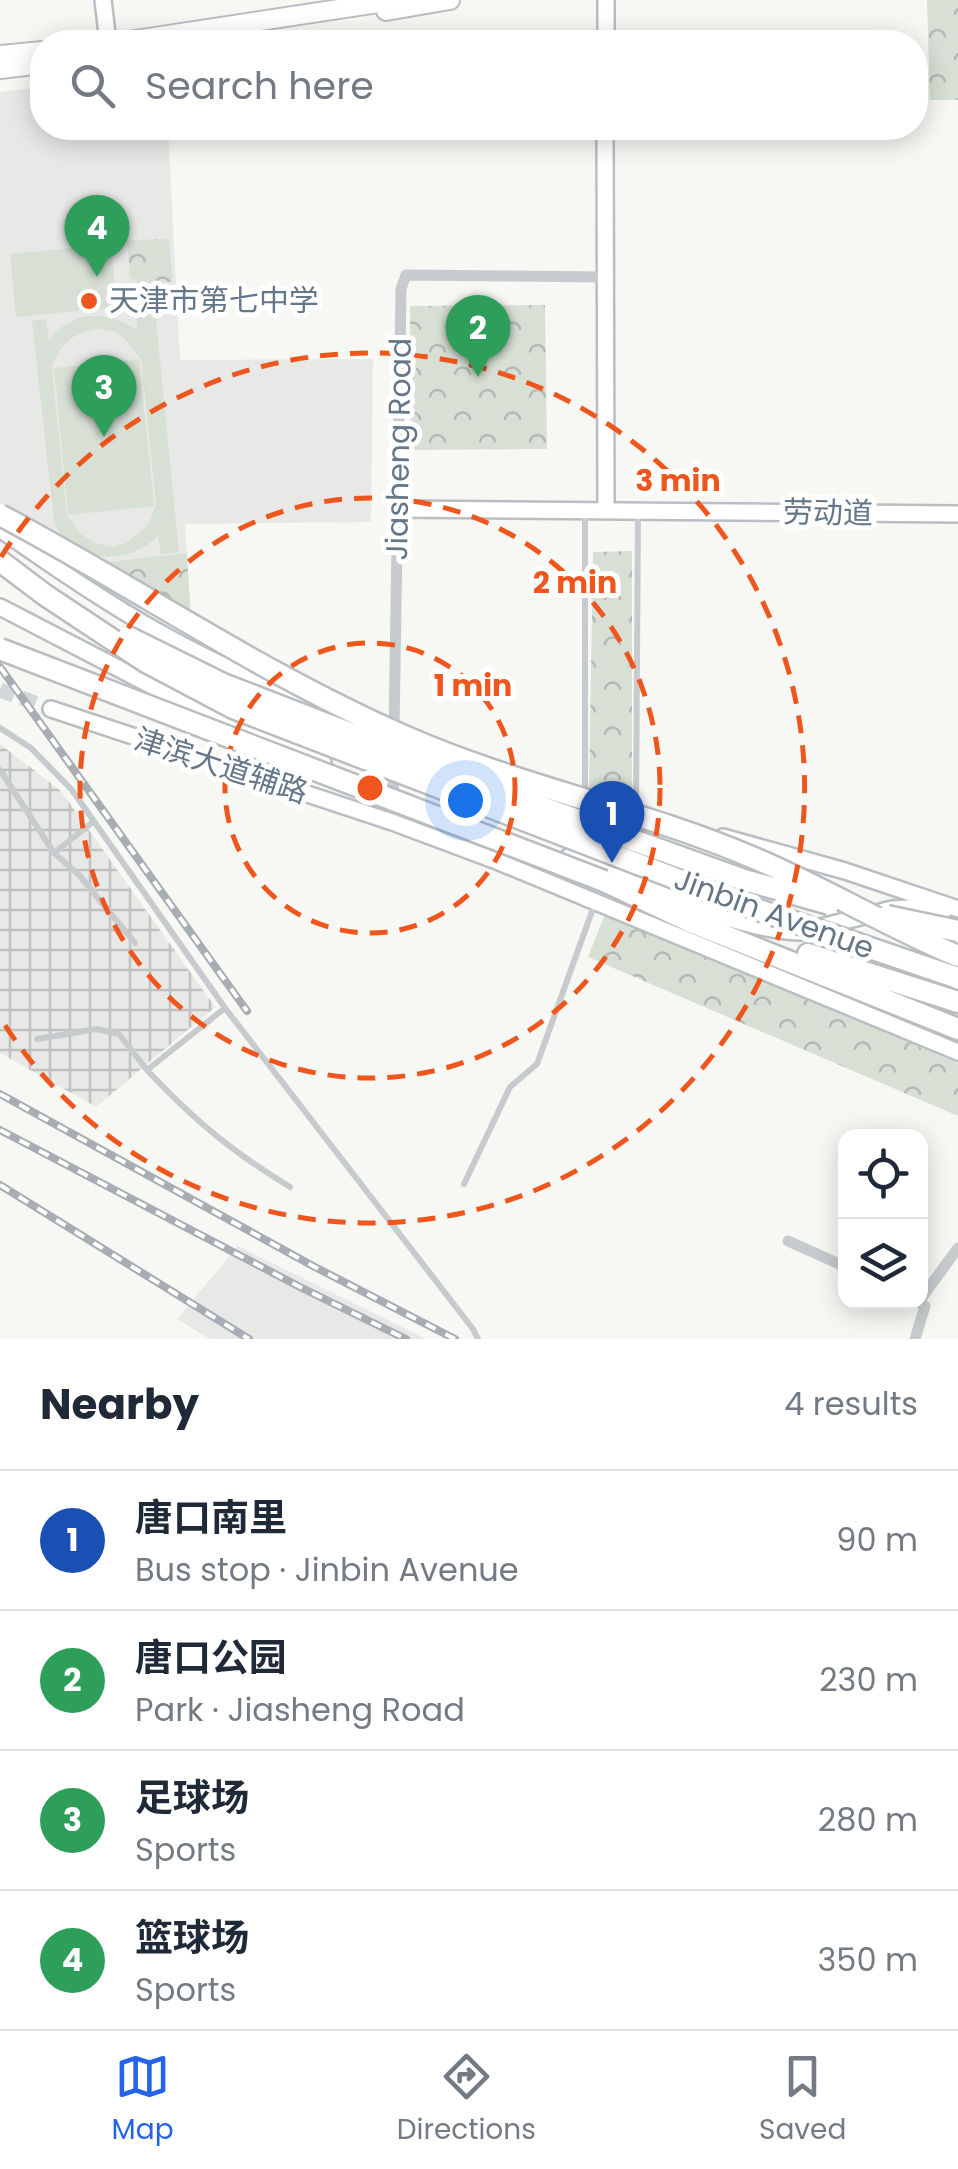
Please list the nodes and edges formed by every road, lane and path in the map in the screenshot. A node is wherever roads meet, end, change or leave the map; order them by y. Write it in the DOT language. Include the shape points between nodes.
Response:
graph roads {
  1 [pos="103,0"];
  2 [pos="398,0"];
  3 [pos="450,0"];
  4 [pos="606,0"];
  5 [pos="107,30"];
  6 [pos="201,30"];
  7 [pos="270,30"];
  8 [pos="606,30"];
  9 [pos="30,51"];
  10 [pos="0,55"];
  11 [pos="30,65"];
  12 [pos="0,69"];
  13 [pos="604,140"];
  14 [pos="604,277"];
  15 [pos="399,509"];
  16 [pos="586,510"];
  17 [pos="606,510"];
  18 [pos="638,511"];
  19 [pos="958,514"];
  20 [pos="0,515"];
  21 [pos="0,529"];
  22 [pos="0,561"];
  23 [pos="0,607"];
  24 [pos="70,610"];
  25 [pos="0,650"];
  26 [pos="0,663"];
  27 [pos="51,709"];
  28 [pos="215,725"];
  29 [pos="0,728"];
  30 [pos="394,728"];
  31 [pos="0,770"];
  32 [pos="393,792"];
  33 [pos="585,795"];
  34 [pos="636,810"];
  35 [pos="94,821"];
  36 [pos="392,822"];
  37 [pos="54,853"];
  38 [pos="600,891"];
  39 [pos="958,911"];
  40 [pos="958,931"];
  41 [pos="841,940"];
  42 [pos="135,944"];
  43 [pos="958,956"];
  44 [pos="958,969"];
  45 [pos="958,978"];
  46 [pos="958,1002"];
  47 [pos="225,1008"];
  48 [pos="958,1029"];
  49 [pos="37,1039"];
  50 [pos="958,1052"];
  51 [pos="147,1070"];
  52 [pos="464,1184"];
  53 [pos="290,1186"];
  54 [pos="788,1241"];
  55 [pos="958,1248"];
  56 [pos="838,1264"];
  57 [pos="928,1290"];
  58 [pos="924,1309"];
  59 [pos="478,1339"];
  60 [pos="915,1339"];
  1 -- 5 [label="street"];
  2 -- 6 [label="main road"];
  3 -- 7 [label="main road"];
  4 -- 8 [label="street"];
  9 -- 10 [label="main road"];
  11 -- 12 [label="main road"];
  13 -- 14 [label="street"];
  14 -- 15 [label="street, Jiasheng Road" via="406,275"];
  14 -- 17 [label="street"];
  15 -- 16 [label="street, 劳动道"];
  15 -- 30 [label="street, Jiasheng Road"];
  16 -- 17 [label="street, 劳动道"];
  16 -- 33 [label="lane"];
  17 -- 18 [label="street, 劳动道"];
  18 -- 19 [label="street, 劳动道"];
  18 -- 34 [label="lane"];
  20 -- 43 [label="highway, bridge" via="193,628 402,736 753,857"];
  21 -- 30 [label="street" via="217,666"];
  22 -- 24 [label="highway, Jinbin Avenue, bridge"];
  23 -- 28 [label="street, Jinbin Avenue"];
  24 -- 40 [label="highway, bridge" via="223,684 589,825 816,901"];
  24 -- 41 [label="highway, Jinbin Avenue, bridge" via="146,662 232,708"];
  25 -- 28 [label="highway, bridge"];
  26 -- 28 [label="highway, bridge"];
  27 -- 36 [label="street, 津滨大道辅路"];
  28 -- 32 [label="street"];
  28 -- 38 [label="highway, Jinbin Avenue, bridge"];
  29 -- 35 [label="lane" via="31,748"];
  30 -- 32 [label="street, Jiasheng Road"];
  30 -- 33 [label="street"];
  31 -- 37 [label="lane"];
  32 -- 36 [label="street, Jiasheng Road"];
  32 -- 39 [label="street" via="769,928 801,932 904,908"];
  33 -- 34 [label="street"];
  34 -- 39 [label="street"];
  35 -- 37 [label="lane"];
  35 -- 47 [label="lane"];
  36 -- 38 [label="street, 津滨大道辅路"];
  37 -- 42 [label="lane"];
  38 -- 46 [label="highway, Jinbin Avenue"];
  38 -- 48 [label="highway"];
  38 -- 50 [label="street, 津滨大道辅路"];
  38 -- 52 [label="lane" via="537,1064 510,1087"];
  41 -- 44 [label="highway"];
  41 -- 45 [label="highway, Jinbin Avenue, bridge"];
  47 -- 51 [label="lane"];
  47 -- 59 [label="lane"];
  49 -- 51 [label="lane" via="96,1029 119,1034"];
  51 -- 53 [label="lane" via="232,1152"];
  54 -- 56 [label="street"];
  55 -- 57 [label="street"];
  58 -- 60 [label="street"];
}
